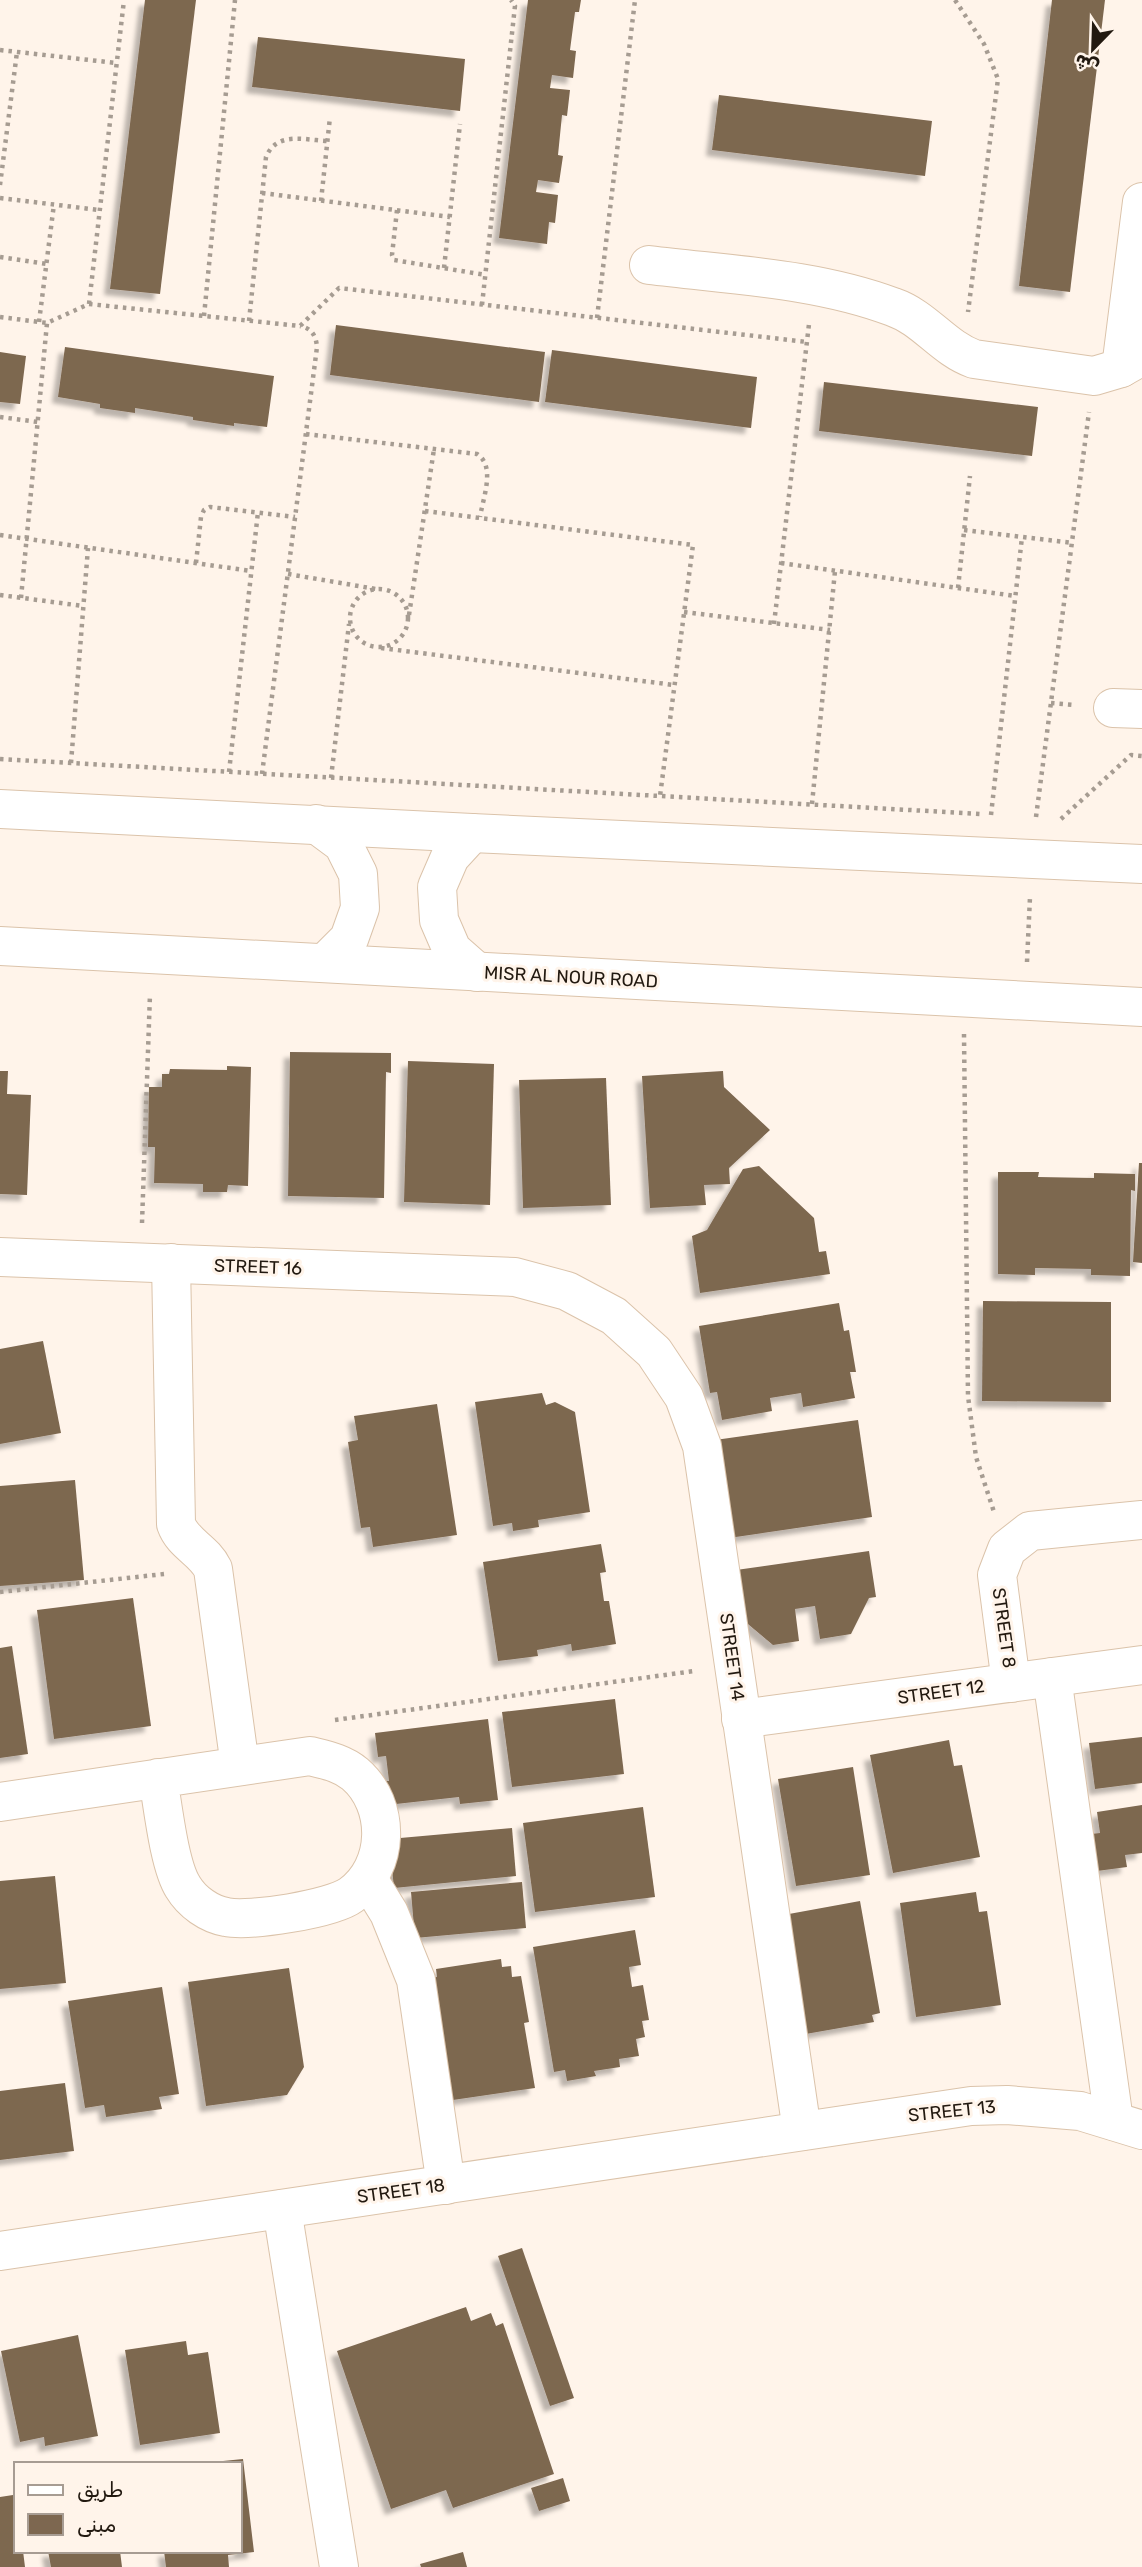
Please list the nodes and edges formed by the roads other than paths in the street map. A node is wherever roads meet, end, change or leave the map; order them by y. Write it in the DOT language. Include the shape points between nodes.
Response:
graph roads {
  1 [pos="1142,202"];
  2 [pos="649,265"];
  3 [pos="1119,366"];
  4 [pos="0,808"];
  5 [pos="316,824"];
  6 [pos="472,834"];
  7 [pos="1142,863"];
  8 [pos="0,946"];
  9 [pos="325,963"];
  10 [pos="477,972"];
  11 [pos="1142,1007"];
  12 [pos="0,1256"];
  13 [pos="156,1263"];
  14 [pos="515,1277"];
  15 [pos="1142,1520"];
  16 [pos="1142,1665"];
  17 [pos="1052,1677"];
  18 [pos="1011,1683"];
  19 [pos="741,1719"];
  20 [pos="240,1766"];
  21 [pos="158,1778"];
  22 [pos="0,1802"];
  23 [pos="368,1879"];
  24 [pos="1128,2126"];
  25 [pos="802,2131"];
  26 [pos="446,2185"];
  27 [pos="282,2209"];
  28 [pos="0,2251"];
  29 [pos="339,2567"];
  1 -- 3 [label="street"];
  2 -- 3 [label="street" via="855,294 896,307 974,359"];
  4 -- 5 [label="street"];
  5 -- 6 [label="street"];
  5 -- 9 [label="street" via="343,845 358,874 360,908 349,939"];
  6 -- 7 [label="street"];
  6 -- 10 [label="street" via="450,857 437,887 439,920 452,950"];
  8 -- 9 [label="street, MISR AL NOUR ROAD"];
  9 -- 10 [label="street, MISR AL NOUR ROAD"];
  10 -- 11 [label="street, MISR AL NOUR ROAD"];
  12 -- 13 [label="street, STREET 16"];
  13 -- 14 [label="street, STREET 16"];
  13 -- 20 [label="street" via="176,1524 181,1536 213,1569"];
  14 -- 19 [label="street, STREET 14" via="567,1291 614,1316 654,1352 684,1397 702,1447"];
  15 -- 18 [label="street, STREET 8" via="1030,1531 1007,1549 997,1575"];
  16 -- 17 [label="street, STREET 12"];
  17 -- 18 [label="street, STREET 12"];
  17 -- 24 [label="street"];
  18 -- 19 [label="street, STREET 12"];
  19 -- 25 [label="street, STREET 14"];
  20 -- 21 [label="street"];
  20 -- 23 [label="street" via="310,1756 333,1761 354,1773 379,1812 382,1835"];
  21 -- 22 [label="street"];
  21 -- 23 [label="street" via="176,1874 194,1902 209,1911 241,1919 330,1906"];
  23 -- 26 [label="street" via="389,1913 416,1980"];
  24 -- 25 [label="street, STREET 13" via="1080,2112 995,2105"];
  25 -- 26 [label="street, STREET 18"];
  26 -- 27 [label="street, STREET 18"];
  27 -- 28 [label="street, STREET 18"];
  27 -- 29 [label="street"];
}
